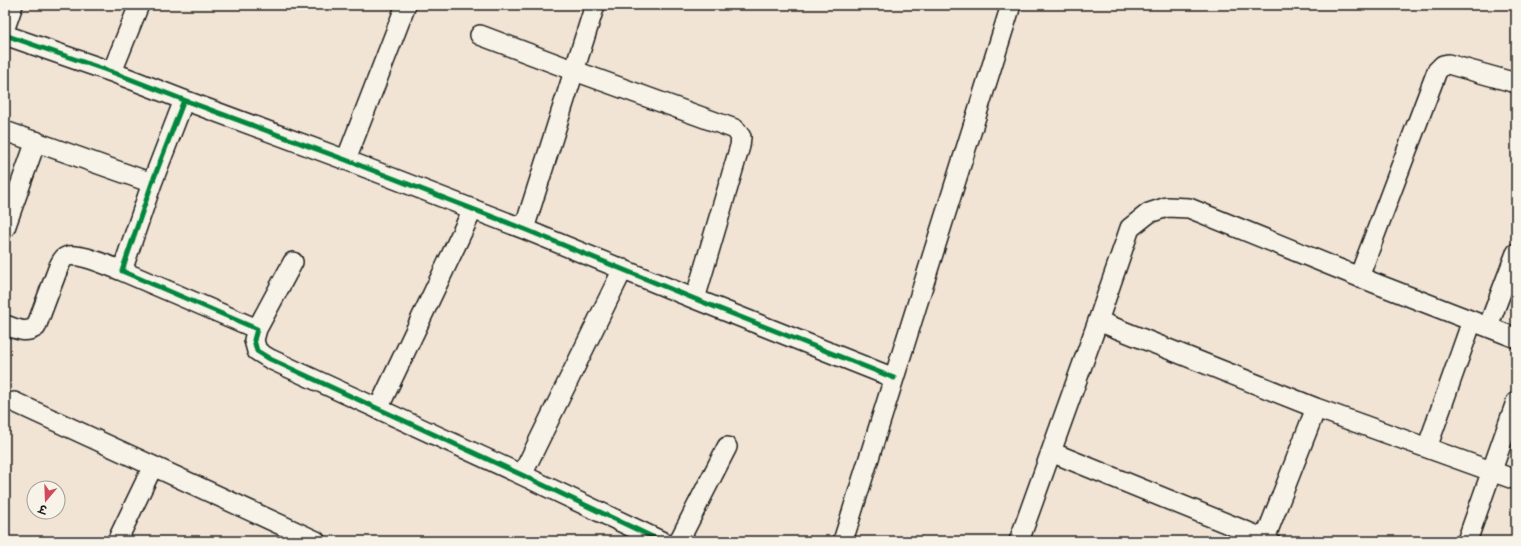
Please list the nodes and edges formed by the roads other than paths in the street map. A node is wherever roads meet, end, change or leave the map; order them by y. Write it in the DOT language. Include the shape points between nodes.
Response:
graph roads {
  1 [pos="13,5"];
  2 [pos="139,5"];
  3 [pos="406,5"];
  4 [pos="595,5"];
  5 [pos="1011,5"];
  6 [pos="5,28"];
  7 [pos="5,35"];
  8 [pos="480,35"];
  9 [pos="575,71"];
  10 [pos="112,72"];
  11 [pos="1516,83"];
  12 [pos="184,100"];
  13 [pos="5,131"];
  14 [pos="36,142"];
  15 [pos="346,160"];
  16 [pos="152,183"];
  17 [pos="473,210"];
  18 [pos="5,228"];
  19 [pos="524,229"];
  20 [pos="1516,252"];
  21 [pos="293,262"];
  22 [pos="622,269"];
  23 [pos="122,271"];
  24 [pos="1358,277"];
  25 [pos="695,299"];
  26 [pos="1098,321"];
  27 [pos="1480,324"];
  28 [pos="5,325"];
  29 [pos="256,329"];
  30 [pos="1516,338"];
  31 [pos="894,378"];
  32 [pos="14,402"];
  33 [pos="1516,402"];
  34 [pos="1316,408"];
  35 [pos="378,409"];
  36 [pos="727,447"];
  37 [pos="1427,448"];
  38 [pos="1051,452"];
  39 [pos="154,466"];
  40 [pos="1491,471"];
  41 [pos="522,475"];
  42 [pos="1516,480"];
  43 [pos="1266,540"];
  44 [pos="117,541"];
  45 [pos="316,541"];
  46 [pos="661,541"];
  47 [pos="679,541"];
  48 [pos="843,541"];
  49 [pos="1020,541"];
  50 [pos="1467,541"];
  1 -- 6 [label="street"];
  2 -- 10 [label="street"];
  3 -- 15 [label="street"];
  4 -- 9 [label="street"];
  5 -- 31 [label="street"];
  7 -- 10 [label="street"];
  8 -- 9 [label="street"];
  9 -- 19 [label="street"];
  9 -- 25 [label="street" via="735,129 741,137"];
  10 -- 12 [label="street"];
  11 -- 24 [label="street" via="1448,64 1437,71"];
  12 -- 15 [label="street"];
  12 -- 16 [label="street"];
  13 -- 14 [label="street"];
  14 -- 16 [label="street"];
  14 -- 18 [label="street"];
  15 -- 17 [label="street"];
  16 -- 23 [label="street"];
  17 -- 19 [label="street"];
  17 -- 35 [label="street"];
  19 -- 22 [label="street"];
  20 -- 27 [label="street"];
  21 -- 29 [label="street"];
  22 -- 25 [label="street"];
  22 -- 41 [label="street"];
  23 -- 28 [label="street" via="72,254 64,257 36,327 29,332"];
  23 -- 29 [label="street"];
  24 -- 26 [label="street" via="1189,208 1167,207 1149,213 1130,228"];
  24 -- 27 [label="street"];
  25 -- 31 [label="street"];
  26 -- 34 [label="street"];
  26 -- 38 [label="street"];
  27 -- 30 [label="street"];
  27 -- 37 [label="street"];
  29 -- 35 [label="street" via="254,340 258,350 270,359"];
  31 -- 48 [label="street"];
  32 -- 39 [label="street"];
  33 -- 40 [label="street"];
  34 -- 37 [label="street"];
  34 -- 43 [label="street"];
  35 -- 41 [label="street"];
  36 -- 47 [label="street"];
  37 -- 40 [label="street"];
  38 -- 43 [label="street"];
  38 -- 49 [label="street"];
  39 -- 44 [label="street"];
  39 -- 45 [label="street"];
  40 -- 42 [label="street"];
  40 -- 50 [label="street"];
  41 -- 46 [label="street"];
}
